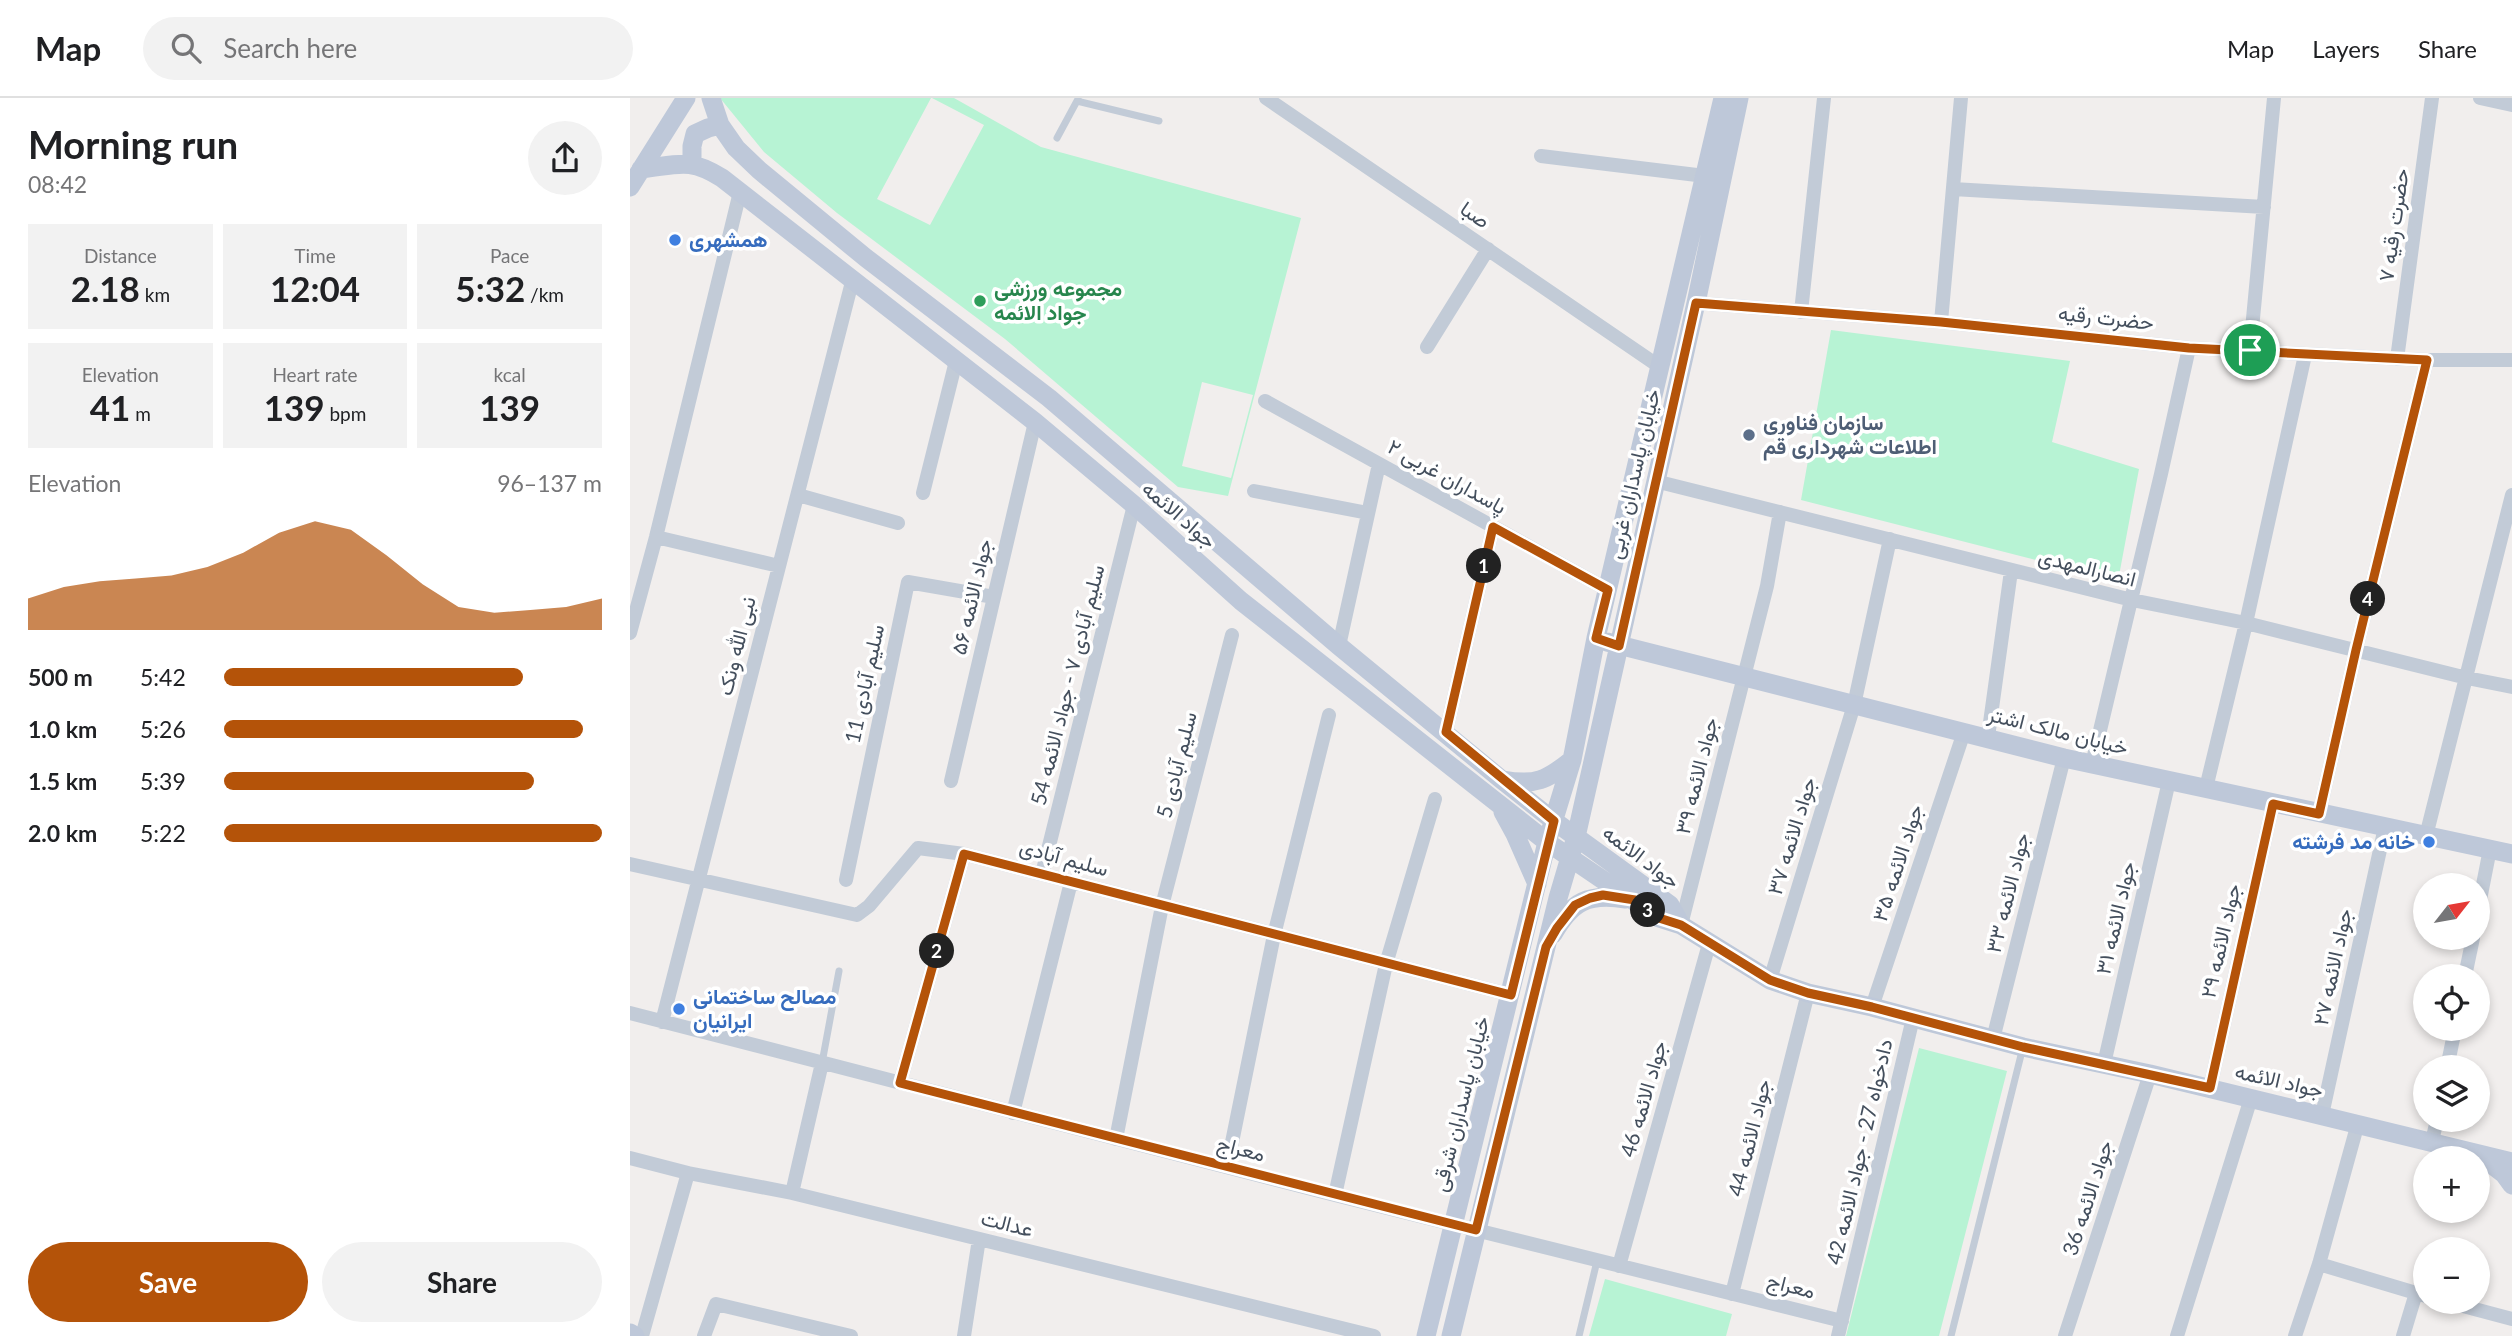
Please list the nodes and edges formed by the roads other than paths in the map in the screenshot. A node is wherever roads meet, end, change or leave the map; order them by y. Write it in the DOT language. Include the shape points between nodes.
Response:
graph roads {
  1 [pos="686,98"];
  2 [pos="711,98"];
  3 [pos="1266,98"];
  4 [pos="1723,98"];
  5 [pos="1739,98"];
  6 [pos="1824,98"];
  7 [pos="1961,98"];
  8 [pos="2274,98"];
  9 [pos="2432,98"];
  10 [pos="2480,98"];
  11 [pos="1078,99"];
  12 [pos="2512,105"];
  13 [pos="1159,121"];
  14 [pos="720,125"];
  15 [pos="1057,138"];
  16 [pos="1541,156"];
  17 [pos="692,163"];
  18 [pos="642,169"];
  19 [pos="1705,176"];
  20 [pos="630,187"];
  21 [pos="1953,189"];
  22 [pos="740,192"];
  23 [pos="2264,207"];
  24 [pos="1488,249"];
  25 [pos="852,282"];
  26 [pos="1696,303"];
  27 [pos="1801,312"];
  28 [pos="1941,322"];
  29 [pos="1427,347"];
  30 [pos="2189,348"];
  31 [pos="2250,350"];
  32 [pos="2305,355"];
  33 [pos="2511,356"];
  34 [pos="2397,359"];
  35 [pos="2427,360"];
  36 [pos="956,361"];
  37 [pos="1660,367"];
  38 [pos="1265,401"];
  39 [pos="1035,422"];
  40 [pos="1379,464"];
  41 [pos="1655,481"];
  42 [pos="1254,491"];
  43 [pos="923,493"];
  44 [pos="798,495"];
  45 [pos="2512,495"];
  46 [pos="1134,505"];
  47 [pos="1780,512"];
  48 [pos="1368,513"];
  49 [pos="898,523"];
  50 [pos="1493,527"];
  51 [pos="656,537"];
  52 [pos="1889,540"];
  53 [pos="779,566"];
  54 [pos="2011,571"];
  55 [pos="1608,590"];
  56 [pos="994,597"];
  57 [pos="2132,600"];
  58 [pos="2246,624"];
  59 [pos="630,633"];
  60 [pos="1232,635"];
  61 [pos="1596,638"];
  62 [pos="1339,646"];
  63 [pos="1619,646"];
  64 [pos="2356,650"];
  65 [pos="1744,678"];
  66 [pos="2467,678"];
  67 [pos="2512,687"];
  68 [pos="1854,705"];
  69 [pos="1329,715"];
  70 [pos="1446,732"];
  71 [pos="1964,732"];
  72 [pos="1988,737"];
  73 [pos="2064,758"];
  74 [pos="1572,760"];
  75 [pos="2092,764"];
  76 [pos="951,780"];
  77 [pos="1502,780"];
  78 [pos="2169,780"];
  79 [pos="2206,789"];
  80 [pos="1435,799"];
  81 [pos="2273,804"];
  82 [pos="1499,805"];
  83 [pos="2319,814"];
  84 [pos="1554,821"];
  85 [pos="2385,827"];
  86 [pos="2427,836"];
  87 [pos="1576,837"];
  88 [pos="1547,842"];
  89 [pos="2490,849"];
  90 [pos="964,854"];
  91 [pos="2512,854"];
  92 [pos="1570,859"];
  93 [pos="630,864"];
  94 [pos="2485,873"];
  95 [pos="1042,874"];
  96 [pos="698,880"];
  97 [pos="846,880"];
  98 [pos="1071,882"];
  99 [pos="1537,884"];
  100 [pos="1635,900"];
  101 [pos="1163,906"];
  102 [pos="1681,925"];
  103 [pos="1273,934"];
  104 [pos="1709,944"];
  105 [pos="1546,947"];
  106 [pos="1386,964"];
  107 [pos="839,971"];
  108 [pos="1770,980"];
  109 [pos="1808,993"];
  110 [pos="1511,995"];
  111 [pos="1872,1007"];
  112 [pos="630,1013"];
  113 [pos="1913,1018"];
  114 [pos="662,1022"];
  115 [pos="1993,1039"];
  116 [pos="2023,1047"];
  117 [pos="822,1063"];
  118 [pos="2104,1064"];
  119 [pos="2150,1074"];
  120 [pos="900,1083"];
  121 [pos="2210,1088"];
  122 [pos="2251,1098"];
  123 [pos="1013,1112"];
  124 [pos="2322,1115"];
  125 [pos="2358,1123"];
  126 [pos="2434,1132"];
  127 [pos="1116,1139"];
  128 [pos="2432,1141"];
  129 [pos="2451,1146"];
  130 [pos="2490,1156"];
  131 [pos="630,1158"];
  132 [pos="2512,1162"];
  133 [pos="2490,1164"];
  134 [pos="1227,1167"];
  135 [pos="688,1173"];
  136 [pos="2512,1185"];
  137 [pos="792,1193"];
  138 [pos="1335,1195"];
  139 [pos="1454,1225"];
  140 [pos="1476,1230"];
  141 [pos="979,1239"];
  142 [pos="1597,1261"];
  143 [pos="2319,1264"];
  144 [pos="1619,1266"];
  145 [pos="2413,1293"];
  146 [pos="1732,1294"];
  147 [pos="2413,1313"];
  148 [pos="2490,1314"];
  149 [pos="2512,1320"];
  150 [pos="1842,1321"];
  151 [pos="630,1333"];
  152 [pos="635,1336"];
  153 [pos="642,1336"];
  154 [pos="704,1336"];
  155 [pos="851,1336"];
  156 [pos="964,1336"];
  157 [pos="1374,1336"];
  158 [pos="1426,1336"];
  159 [pos="1451,1336"];
  160 [pos="1579,1336"];
  161 [pos="1838,1336"];
  162 [pos="1951,1336"];
  163 [pos="2065,1336"];
  164 [pos="2177,1336"];
  165 [pos="2295,1336"];
  166 [pos="2403,1336"];
  1 -- 18 [label="street"];
  2 -- 14 [label="street, جواد الائمه"];
  3 -- 24 [label="street, صبا"];
  4 -- 19 [label="street, خیابان پاسداران غربی"];
  5 -- 26 [label="street, خیابان پاسداران غربی"];
  6 -- 27 [label="street"];
  7 -- 21 [label="street"];
  8 -- 23 [label="street"];
  9 -- 34 [label="street, حضرت رقیه ۷"];
  10 -- 12 [label="street"];
  11 -- 13 [label="lane"];
  11 -- 15 [label="lane"];
  14 -- 17 [label="street" via="695,134"];
  14 -- 62 [label="street, جواد الائمه" via="759,170 1049,398"];
  16 -- 19 [label="street"];
  17 -- 18 [label="street"];
  17 -- 22 [label="street, جواد الائمه"];
  18 -- 20 [label="street"];
  19 -- 37 [label="street, خیابان پاسداران غربی"];
  21 -- 23 [label="street"];
  21 -- 28 [label="street"];
  22 -- 25 [label="street, جواد الائمه"];
  22 -- 51 [label="street"];
  23 -- 31 [label="street"];
  24 -- 29 [label="street"];
  24 -- 37 [label="street, صبا"];
  25 -- 36 [label="street, جواد الائمه"];
  25 -- 44 [label="street, نبی الله ونک"];
  26 -- 27 [label="street, حضرت رقیه"];
  26 -- 41 [label="street, خیابان پاسداران غربی"];
  27 -- 28 [label="street, حضرت رقیه"];
  28 -- 30 [label="street, حضرت رقیه"];
  30 -- 31 [label="street, حضرت رقیه"];
  30 -- 57 [label="street"];
  31 -- 32 [label="street, حضرت رقیه"];
  32 -- 34 [label="street, حضرت رقیه"];
  32 -- 58 [label="street"];
  33 -- 35 [label="street, حضرت رقیه"];
  34 -- 35 [label="street, حضرت رقیه"];
  35 -- 64 [label="street"];
  36 -- 39 [label="street, جواد الائمه"];
  36 -- 43 [label="street"];
  37 -- 55 [label="street, خیابان پاسداران غربی"];
  38 -- 40 [label="street, پاسداران غربی ۲"];
  39 -- 46 [label="street, جواد الائمه"];
  39 -- 56 [label="street, جواد الائمه ۵۶"];
  40 -- 48 [label="street"];
  40 -- 50 [label="street, پاسداران غربی ۲"];
  41 -- 47 [label="street, انصارالمهدی"];
  41 -- 63 [label="street, خیابان پاسداران غربی"];
  42 -- 48 [label="street"];
  44 -- 49 [label="street"];
  44 -- 53 [label="street, نبی الله ونک"];
  45 -- 66 [label="street"];
  46 -- 82 [label="street, جواد الائمه" via="1241,601"];
  46 -- 95 [label="street, سلیم آبادی ۷ - جواد الائمه 54"];
  47 -- 52 [label="street, انصارالمهدی"];
  47 -- 65 [label="street, جواد الائمه ۳۹"];
  48 -- 62 [label="street"];
  50 -- 55 [label="street, پاسداران غربی ۲"];
  50 -- 70 [label="street"];
  51 -- 53 [label="street"];
  51 -- 59 [label="street"];
  52 -- 54 [label="street, انصارالمهدی"];
  52 -- 68 [label="street, جواد الائمه ۳۷"];
  53 -- 96 [label="street, نبی الله ونک"];
  54 -- 57 [label="street, انصارالمهدی"];
  54 -- 72 [label="street"];
  55 -- 61 [label="street, خیابان پاسداران غربی"];
  56 -- 76 [label="street, جواد الائمه ۵۶"];
  56 -- 97 [label="street, سلیم آبادی 11" via="908,582"];
  57 -- 58 [label="street, انصارالمهدی"];
  57 -- 75 [label="street"];
  58 -- 64 [label="street, انصارالمهدی"];
  58 -- 79 [label="street"];
  60 -- 101 [label="street, سلیم آبادی 5"];
  61 -- 63 [label="street, خیابان مالک اشتر"];
  61 -- 74 [label="street, خیابان پاسداران غربی"];
  62 -- 70 [label="street, جواد الائمه"];
  63 -- 65 [label="street, خیابان مالک اشتر"];
  63 -- 87 [label="street, خیابان پاسداران غربی"];
  64 -- 66 [label="street, انصارالمهدی"];
  64 -- 83 [label="street"];
  65 -- 68 [label="street, خیابان مالک اشتر"];
  65 -- 102 [label="street, جواد الائمه ۳۹"];
  66 -- 67 [label="street, انصارالمهدی"];
  66 -- 86 [label="street"];
  68 -- 71 [label="street, خیابان مالک اشتر"];
  68 -- 108 [label="street, جواد الائمه ۳۷"];
  69 -- 103 [label="street"];
  70 -- 77 [label="street, جواد الائمه"];
  71 -- 72 [label="street, خیابان مالک اشتر"];
  71 -- 111 [label="street, جواد الائمه ۳۵"];
  72 -- 73 [label="street, خیابان مالک اشتر"];
  73 -- 75 [label="street, خیابان مالک اشتر"];
  73 -- 115 [label="street, جواد الائمه ۳۳"];
  74 -- 77 [label="street" via="1536,782"];
  74 -- 84 [label="street, خیابان پاسداران غربی"];
  75 -- 78 [label="street, خیابان مالک اشتر"];
  77 -- 84 [label="street, جواد الائمه"];
  78 -- 79 [label="street, خیابان مالک اشتر"];
  78 -- 118 [label="street, جواد الائمه ۳۱"];
  79 -- 81 [label="street, خیابان مالک اشتر"];
  80 -- 106 [label="street"];
  81 -- 83 [label="street, خیابان مالک اشتر"];
  81 -- 121 [label="street, جواد الائمه ۲۹"];
  82 -- 88 [label="street, جواد الائمه"];
  82 -- 99 [label="street"];
  83 -- 85 [label="street, خیابان مالک اشتر"];
  84 -- 87 [label="street, جواد الائمه"];
  84 -- 88 [label="street, خیابان پاسداران غربی"];
  85 -- 86 [label="street, خیابان مالک اشتر"];
  85 -- 124 [label="street, جواد الائمه ۲۷"];
  86 -- 89 [label="street, خیابان مالک اشتر"];
  87 -- 92 [label="street, خیابان پاسداران غربی"];
  87 -- 102 [label="street, جواد الائمه" via="1670,905"];
  88 -- 92 [label="street, جواد الائمه"];
  88 -- 99 [label="street, خیابان پاسداران شرقی"];
  89 -- 91 [label="street, خیابان مالک اشتر"];
  89 -- 94 [label="street"];
  90 -- 95 [label="street, سلیم آبادی"];
  90 -- 96 [label="street, سلیم آبادی" via="918,848 858,915"];
  90 -- 120 [label="street"];
  92 -- 100 [label="street, جواد الائمه"];
  92 -- 105 [label="street"];
  93 -- 96 [label="street, سلیم آبادی"];
  95 -- 98 [label="street, سلیم آبادی"];
  96 -- 114 [label="street, نبی الله ونک"];
  98 -- 101 [label="street, سلیم آبادی"];
  98 -- 123 [label="street"];
  99 -- 110 [label="street, خیابان پاسداران شرقی"];
  100 -- 102 [label="street, جواد الائمه" via="1659,918"];
  100 -- 105 [label="street" via="1603,895 1575,905"];
  101 -- 103 [label="street, سلیم آبادی"];
  101 -- 127 [label="street, سلیم آبادی 5"];
  102 -- 104 [label="street, جواد الائمه"];
  103 -- 106 [label="street, سلیم آبادی"];
  103 -- 134 [label="street"];
  104 -- 108 [label="street, جواد الائمه"];
  104 -- 144 [label="street, جواد الائمه 46"];
  105 -- 140 [label="street"];
  106 -- 110 [label="street, سلیم آبادی"];
  106 -- 138 [label="street"];
  107 -- 117 [label="lane"];
  108 -- 109 [label="street, جواد الائمه"];
  109 -- 111 [label="street, جواد الائمه"];
  109 -- 146 [label="street, جواد الائمه 44"];
  110 -- 139 [label="street, خیابان پاسداران شرقی"];
  111 -- 113 [label="street, جواد الائمه"];
  112 -- 114 [label="street, معراج"];
  113 -- 115 [label="street, جواد الائمه"];
  113 -- 150 [label="street, دادخواه 27 - جواد الائمه 42"];
  114 -- 117 [label="street, معراج"];
  115 -- 116 [label="street, جواد الائمه"];
  116 -- 118 [label="street, جواد الائمه"];
  116 -- 162 [label="lane"];
  117 -- 120 [label="street, معراج"];
  117 -- 137 [label="street"];
  118 -- 119 [label="street, جواد الائمه"];
  119 -- 121 [label="street, جواد الائمه"];
  119 -- 163 [label="street, جواد الائمه 36"];
  120 -- 123 [label="street, معراج"];
  121 -- 122 [label="street, جواد الائمه"];
  122 -- 124 [label="street, جواد الائمه"];
  122 -- 164 [label="street"];
  123 -- 127 [label="street, معراج"];
  124 -- 125 [label="street, جواد الائمه"];
  125 -- 128 [label="street, جواد الائمه"];
  125 -- 143 [label="street"];
  126 -- 128 [label="street"];
  127 -- 134 [label="street, معراج"];
  128 -- 129 [label="street, جواد الائمه"];
  130 -- 132 [label="street, جواد الائمه"];
  131 -- 135 [label="street, عدالت"];
  133 -- 136 [label="street"];
  134 -- 138 [label="street, معراج"];
  135 -- 137 [label="street, عدالت"];
  135 -- 153 [label="street"];
  137 -- 141 [label="street, عدالت"];
  138 -- 139 [label="street, معراج"];
  139 -- 140 [label="street, معراج"];
  139 -- 158 [label="street, خیابان پاسداران شرقی"];
  140 -- 142 [label="street, معراج"];
  140 -- 159 [label="street"];
  141 -- 156 [label="street"];
  141 -- 157 [label="street, عدالت"];
  142 -- 144 [label="street, معراج"];
  142 -- 160 [label="lane"];
  143 -- 145 [label="street"];
  143 -- 165 [label="street"];
  144 -- 146 [label="street, معراج"];
  146 -- 150 [label="street, معراج"];
  147 -- 166 [label="street"];
  148 -- 149 [label="street"];
  150 -- 161 [label="street, دادخواه 27 - جواد الائمه 42"];
  151 -- 152 [label="street"];
  154 -- 155 [label="street" via="716,1304"];
}
